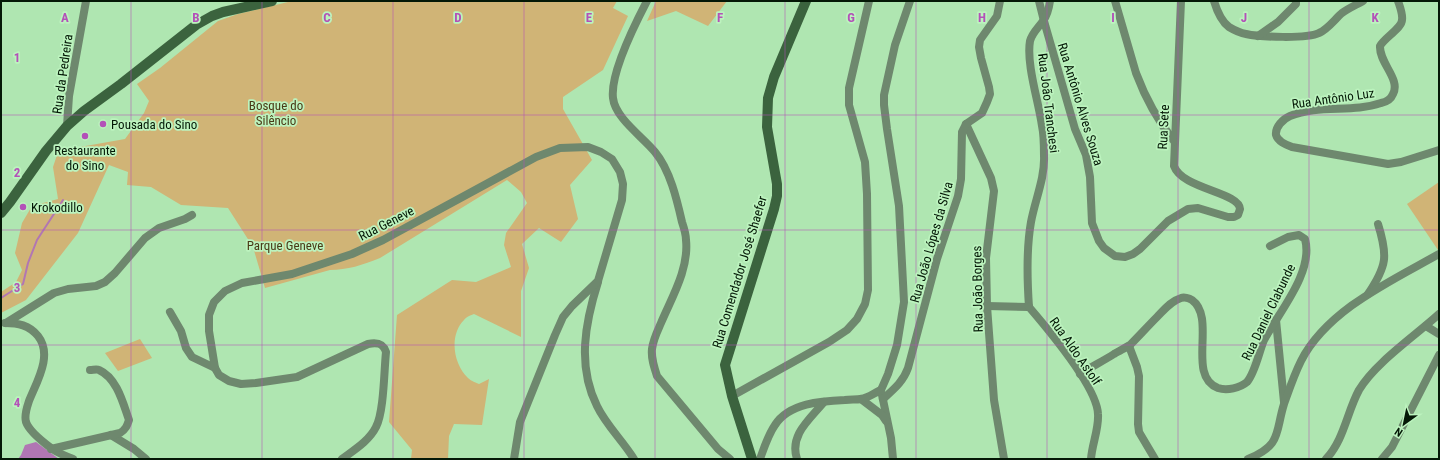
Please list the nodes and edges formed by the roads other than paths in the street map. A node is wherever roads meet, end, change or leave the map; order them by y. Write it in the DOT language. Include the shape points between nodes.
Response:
graph roads {
  1 [pos="86,1"];
  2 [pos="272,1"];
  3 [pos="647,1"];
  4 [pos="806,1"];
  5 [pos="869,1"];
  6 [pos="910,1"];
  7 [pos="1000,1"];
  8 [pos="1039,1"];
  9 [pos="1050,1"];
  10 [pos="1115,1"];
  11 [pos="1181,1"];
  12 [pos="1214,1"];
  13 [pos="1364,1"];
  14 [pos="1398,1"];
  15 [pos="1297,2"];
  16 [pos="1044,21"];
  17 [pos="1258,36"];
  18 [pos="966,124"];
  19 [pos="67,126"];
  20 [pos="1174,141"];
  21 [pos="1439,150"];
  22 [pos="1,213"];
  23 [pos="192,215"];
  24 [pos="1238,215"];
  25 [pos="1378,224"];
  26 [pos="1270,246"];
  27 [pos="1439,254"];
  28 [pos="598,281"];
  29 [pos="1366,296"];
  30 [pos="987,306"];
  31 [pos="1029,307"];
  32 [pos="170,312"];
  33 [pos="1439,314"];
  34 [pos="1276,320"];
  35 [pos="3,324"];
  36 [pos="1426,326"];
  37 [pos="1439,334"];
  38 [pos="1129,346"];
  39 [pos="1439,355"];
  40 [pos="215,368"];
  41 [pos="90,370"];
  42 [pos="1080,374"];
  43 [pos="881,390"];
  44 [pos="732,396"];
  45 [pos="861,399"];
  46 [pos="883,399"];
  47 [pos="824,402"];
  48 [pos="1284,405"];
  49 [pos="888,424"];
  50 [pos="111,435"];
  51 [pos="51,449"];
  52 [pos="73,459"];
  53 [pos="146,459"];
  54 [pos="342,459"];
  55 [pos="514,459"];
  56 [pos="634,459"];
  57 [pos="730,459"];
  58 [pos="752,459"];
  59 [pos="760,459"];
  60 [pos="797,459"];
  61 [pos="893,459"];
  62 [pos="1004,459"];
  63 [pos="1091,459"];
  64 [pos="1156,459"];
  65 [pos="1248,459"];
  66 [pos="1326,459"];
  67 [pos="1382,459"];
  1 -- 19 [label="street, Rua da Pedreira" via="69,96"];
  2 -- 19 [label="street" via="223,12 196,25"];
  3 -- 57 [label="street" via="616,73 612,90 613,100 624,121 662,162 676,195 686,239 683,272 655,338 652,350 653,365 657,376 718,449"];
  4 -- 44 [label="street, Rua Comendador José Shaefer" via="768,98 767,127 777,196 727,358 726,373"];
  5 -- 44 [label="street" via="849,88 849,105 865,162 868,290 865,304 846,330 829,342"];
  6 -- 43 [label="street" via="895,45 884,95 899,206 904,302 898,345"];
  7 -- 18 [label="street" via="997,16 980,40 979,48 989,87 988,98 982,113"];
  8 -- 16 [label="street, Rua Antônio Alves Souza"];
  9 -- 16 [label="street, Rua João Tranchesi"];
  10 -- 20 [label="street" via="1140,83 1164,128"];
  11 -- 20 [label="street, Rua Sete"];
  12 -- 17 [label="street" via="1218,13 1230,27"];
  13 -- 17 [label="street" via="1349,8 1315,35"];
  14 -- 21 [label="street, Rua Antônio Luz" via="1401,25 1387,37 1379,51 1395,84 1395,90 1389,100 1381,104 1318,110 1288,116 1278,127 1276,134 1284,144 1292,147 1388,164"];
  15 -- 17 [label="street" via="1278,22"];
  16 -- 24 [label="street, Rua Antônio Alves Souza" via="1075,129 1086,155 1092,223 1104,248 1115,256 1133,254 1168,221 1188,209 1198,208 1228,217"];
  16 -- 31 [label="street, Rua João Tranchesi" via="1032,36 1030,46 1043,127 1044,157 1028,245"];
  18 -- 30 [label="street, Rua João Borges" via="991,178 994,191 986,258"];
  18 -- 46 [label="street, Rua João Lópes da Silva" via="961,137 961,179 958,196 937,259 908,368 898,386"];
  19 -- 22 [label="street"];
  20 -- 24 [label="street, Rua Sete" via="1175,171 1189,182 1238,203"];
  23 -- 35 [label="street" via="159,228 145,238 105,282 96,286 54,293"];
  25 -- 29 [label="street" via="1384,243 1385,260 1378,278"];
  26 -- 34 [label="street, Rua Daniel Clabunde" via="1296,235 1305,239 1306,245 1300,276"];
  27 -- 29 [label="street"];
  28 -- 40 [label="street, Rua Geneve" via="622,200 623,184 620,172 612,159 601,152 588,147 560,148 536,157 383,240 352,254 292,274 242,283 225,291 214,302 209,315"];
  28 -- 55 [label="street, Rua Geneve" via="563,317 520,422"];
  28 -- 56 [label="street" via="590,308 585,342 585,373 597,406"];
  29 -- 48 [label="street" via="1339,316 1316,339 1302,360"];
  30 -- 31 [label="street"];
  30 -- 62 [label="street, Rua João Borges" via="994,400"];
  31 -- 42 [label="street, Rua Aldo Astolf"];
  32 -- 40 [label="street" via="192,357"];
  33 -- 36 [label="street"];
  34 -- 38 [label="street, Rua Daniel Clabunde" via="1248,380 1237,388 1219,388 1207,377 1203,364 1202,317 1196,304 1189,299 1182,298 1172,302"];
  34 -- 48 [label="street"];
  35 -- 51 [label="street" via="22,324 34,331 41,340 45,354 26,410 26,420 29,428"];
  36 -- 37 [label="street"];
  36 -- 66 [label="street" via="1387,359 1364,383 1342,434"];
  38 -- 42 [label="street, Rua Daniel Clabunde"];
  38 -- 64 [label="street" via="1139,376 1139,432"];
  39 -- 67 [label="street" via="1392,447"];
  40 -- 54 [label="street" via="219,375 241,384 275,381 297,377 368,344 380,343 386,352 381,411 376,427 364,443"];
  41 -- 50 [label="street" via="98,370 116,386 127,416 128,426 120,433"];
  42 -- 63 [label="street, Rua Aldo Astolf" via="1097,406 1098,419"];
  43 -- 45 [label="street"];
  43 -- 46 [label="street"];
  44 -- 58 [label="street, Rua Comendador José Shaefer"];
  45 -- 47 [label="street"];
  45 -- 49 [label="street" via="882,415"];
  46 -- 49 [label="street"];
  47 -- 59 [label="street" via="805,405 782,417 769,434"];
  47 -- 60 [label="street" via="798,433 794,449"];
  48 -- 65 [label="street" via="1278,433 1273,443"];
  49 -- 61 [label="street"];
  50 -- 51 [label="street"];
  50 -- 53 [label="street"];
  51 -- 52 [label="street"];
}
